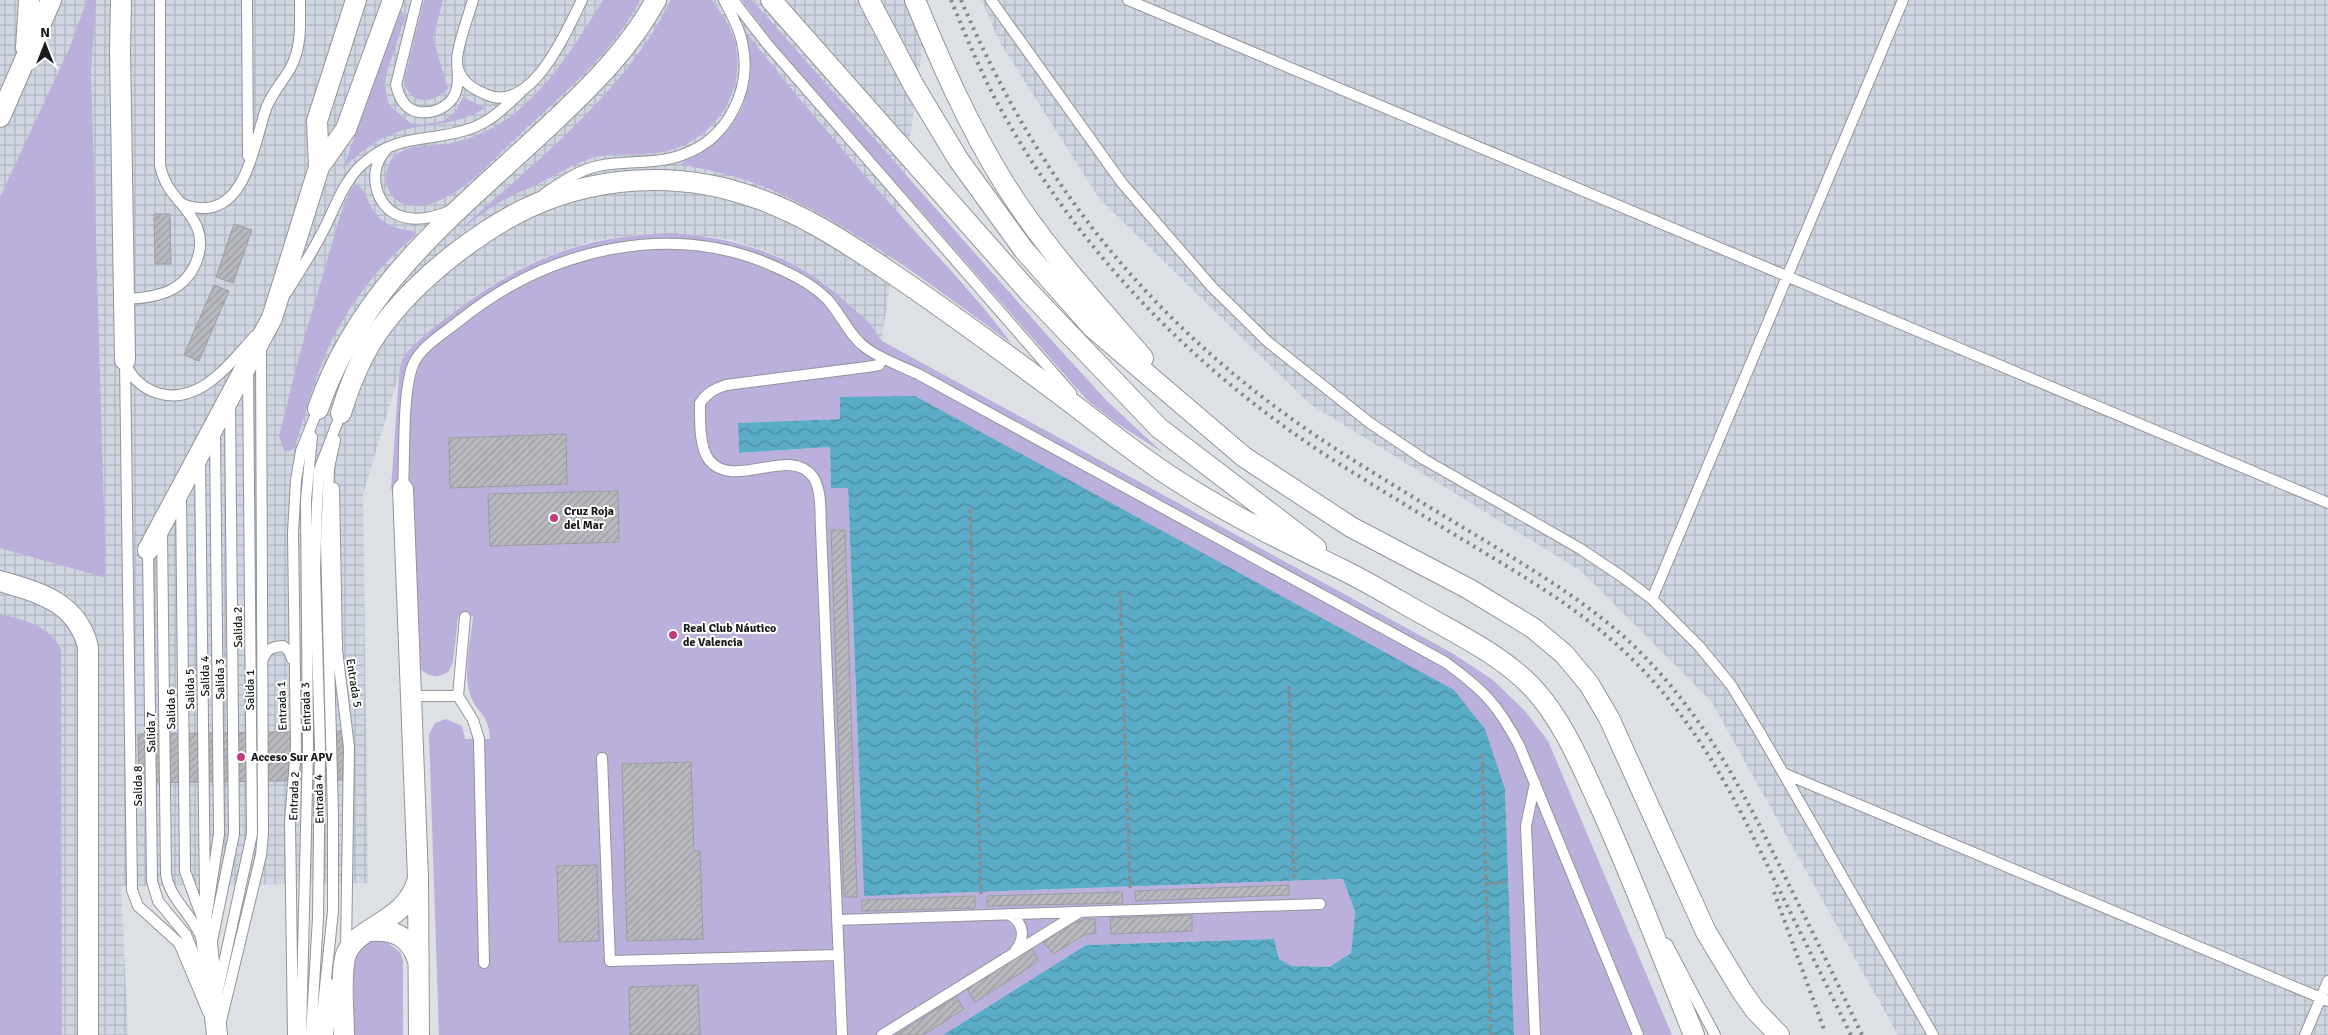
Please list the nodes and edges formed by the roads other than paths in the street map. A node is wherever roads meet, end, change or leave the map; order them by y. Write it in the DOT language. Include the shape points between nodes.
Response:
graph roads {
  1 [pos="29,0"];
  2 [pos="50,0"];
  3 [pos="121,0"];
  4 [pos="160,0"];
  5 [pos="247,0"];
  6 [pos="300,0"];
  7 [pos="356,0"];
  8 [pos="393,0"];
  9 [pos="417,0"];
  10 [pos="473,0"];
  11 [pos="582,0"];
  12 [pos="656,0"];
  13 [pos="724,0"];
  14 [pos="733,0"];
  15 [pos="771,0"];
  16 [pos="869,0"];
  17 [pos="914,0"];
  18 [pos="991,0"];
  19 [pos="1128,0"];
  20 [pos="1902,0"];
  21 [pos="25,64"];
  22 [pos="458,68"];
  23 [pos="520,93"];
  24 [pos="0,117"];
  25 [pos="390,146"];
  26 [pos="318,167"];
  27 [pos="245,174"];
  28 [pos="178,202"];
  29 [pos="469,202"];
  30 [pos="497,224"];
  31 [pos="1786,276"];
  32 [pos="124,299"];
  33 [pos="272,318"];
  34 [pos="260,339"];
  35 [pos="883,358"];
  36 [pos="125,360"];
  37 [pos="248,363"];
  38 [pos="229,397"];
  39 [pos="1187,408"];
  40 [pos="318,409"];
  41 [pos="341,413"];
  42 [pos="1096,422"];
  43 [pos="215,424"];
  44 [pos="200,452"];
  45 [pos="181,488"];
  46 [pos="403,489"];
  47 [pos="2328,503"];
  48 [pos="162,524"];
  49 [pos="148,550"];
  50 [pos="1350,574"];
  51 [pos="0,581"];
  52 [pos="1652,600"];
  53 [pos="465,616"];
  54 [pos="262,662"];
  55 [pos="294,665"];
  56 [pos="412,696"];
  57 [pos="458,696"];
  58 [pos="602,758"];
  59 [pos="1783,773"];
  60 [pos="1535,782"];
  61 [pos="1626,866"];
  62 [pos="418,878"];
  63 [pos="347,896"];
  64 [pos="1320,904"];
  65 [pos="1081,912"];
  66 [pos="1008,914"];
  67 [pos="837,920"];
  68 [pos="205,926"];
  69 [pos="370,930"];
  70 [pos="1015,952"];
  71 [pos="839,955"];
  72 [pos="345,956"];
  73 [pos="209,958"];
  74 [pos="484,963"];
  75 [pos="418,964"];
  76 [pos="2328,981"];
  77 [pos="344,982"];
  78 [pos="2324,1000"];
  79 [pos="214,1006"];
  80 [pos="88,1035"];
  81 [pos="217,1035"];
  82 [pos="293,1035"];
  83 [pos="301,1035"];
  84 [pos="311,1035"];
  85 [pos="320,1035"];
  86 [pos="328,1035"];
  87 [pos="334,1035"];
  88 [pos="344,1035"];
  89 [pos="419,1035"];
  90 [pos="842,1035"];
  91 [pos="882,1035"];
  92 [pos="1534,1035"];
  93 [pos="1638,1035"];
  94 [pos="1694,1035"];
  95 [pos="1715,1035"];
  96 [pos="1779,1035"];
  97 [pos="1933,1035"];
  98 [pos="2305,1035"];
  1 -- 21 [label="street"];
  2 -- 21 [label="street"];
  3 -- 32 [label="street"];
  4 -- 28 [label="lane" via="160,165 165,184"];
  5 -- 27 [label="lane" via="248,156"];
  6 -- 27 [label="lane" via="298,48 291,68 270,100"];
  7 -- 26 [label="street" via="317,121"];
  8 -- 26 [label="street" via="346,129"];
  9 -- 22 [label="lane" via="396,76 402,101 415,112 436,112 455,94"];
  10 -- 22 [label="lane" via="459,48"];
  11 -- 23 [label="lane" via="558,47 544,68"];
  12 -- 29 [label="street" via="636,33 596,80"];
  13 -- 30 [label="lane" via="739,29 745,70 740,99 716,134 694,151 680,156 585,170"];
  14 -- 42 [label="lane" via="768,45"];
  15 -- 50 [label="street" via="1029,292 1158,428"];
  16 -- 39 [label="street" via="914,86 958,159 1024,250 1093,328"];
  17 -- 39 [label="street" via="963,113 1005,185 1060,260"];
  18 -- 52 [label="lane" via="1122,183 1212,287 1268,342 1354,411 1425,460 1579,548"];
  19 -- 31 [label="lane"];
  20 -- 31 [label="lane"];
  21 -- 24 [label="street"];
  22 -- 23 [label="lane" via="466,83 490,96 500,98"];
  23 -- 25 [label="lane" via="500,112 472,128"];
  25 -- 29 [label="lane" via="381,156 375,176 379,197 392,212 423,218 438,216"];
  25 -- 33 [label="lane" via="364,163 347,182 322,234"];
  26 -- 33 [label="street"];
  27 -- 28 [label="lane" via="233,196 222,204 199,208"];
  28 -- 32 [label="lane" via="191,217 199,234 200,252 189,276 182,284 161,295"];
  29 -- 40 [label="street" via="384,286 338,360"];
  30 -- 41 [label="street" via="424,282 381,328 364,354"];
  30 -- 42 [label="street" via="541,201 572,190 641,180 706,184 759,199 790,212 921,292"];
  31 -- 47 [label="lane"];
  31 -- 52 [label="lane"];
  32 -- 36 [label="street"];
  33 -- 34 [label="street"];
  33 -- 36 [label="lane" via="214,380 185,394 170,395 146,388 129,373"];
  34 -- 37 [label="street"];
  34 -- 54 [label="lane, Salida 1"];
  35 -- 46 [label="lane" via="862,344 842,323 828,300 811,287 780,269 744,255 680,244 627,246 591,252 537,272 504,290 474,308 422,352 413,364 410,381"];
  35 -- 60 [label="lane" via="1445,662 1479,686 1504,715"];
  35 -- 67 [label="lane" via="879,365 726,385 705,395 700,403 704,450 709,460 719,468 732,472 789,465 803,468 818,486"];
  36 -- 81 [label="lane" via="132,890 138,906 179,943"];
  37 -- 38 [label="street"];
  37 -- 79 [label="lane, Salida 2" via="252,834"];
  38 -- 43 [label="street"];
  38 -- 73 [label="lane, Salida 3" via="234,834"];
  39 -- 96 [label="street" via="1244,457 1302,496 1352,527 1502,607 1564,654 1589,684 1609,718 1716,952 1755,1010"];
  40 -- 55 [label="lane, Entrada 1" via="301,451 296,480"];
  40 -- 83 [label="lane, Entrada 2" via="309,448 306,500 308,747"];
  41 -- 63 [label="lane, Entrada 5" via="333,517 337,650 349,747"];
  41 -- 84 [label="lane, Entrada 3" via="319,470 316,504 320,747 318,918"];
  41 -- 85 [label="lane, Entrada 4" via="329,468 327,503 333,911"];
  42 -- 50 [label="street" via="1216,506"];
  43 -- 44 [label="street"];
  43 -- 68 [label="lane, Salida 4" via="219,834"];
  44 -- 45 [label="street"];
  44 -- 68 [label="lane, Salida 5"];
  45 -- 48 [label="street"];
  45 -- 68 [label="lane, Salida 6" via="185,871"];
  46 -- 56 [label="street"];
  48 -- 49 [label="street"];
  48 -- 73 [label="lane, Salida 7" via="166,874 172,894 194,922"];
  49 -- 79 [label="lane, Salida 8" via="152,881 158,901 192,946"];
  50 -- 61 [label="street" via="1492,654 1534,689 1580,762"];
  51 -- 80 [label="street" via="50,598 65,608 84,632 88,647"];
  52 -- 59 [label="lane" via="1699,646 1731,686"];
  53 -- 57 [label="lane"];
  54 -- 55 [label="lane" via="267,650 283,646 289,651"];
  54 -- 81 [label="lane, Salida 1" via="261,855"];
  55 -- 82 [label="lane, Entrada 1" via="296,748 290,822"];
  56 -- 57 [label="lane"];
  56 -- 62 [label="street"];
  57 -- 74 [label="lane" via="473,720 478,739"];
  58 -- 71 [label="lane" via="610,961"];
  59 -- 78 [label="lane"];
  59 -- 97 [label="lane"];
  60 -- 92 [label="lane" via="1526,826"];
  60 -- 93 [label="lane"];
  61 -- 94 [label="street"];
  61 -- 95 [label="lane"];
  62 -- 69 [label="street" via="407,903"];
  62 -- 75 [label="street"];
  63 -- 72 [label="lane, Entrada 5"];
  63 -- 86 [label="lane"];
  64 -- 65 [label="lane"];
  65 -- 66 [label="lane"];
  65 -- 70 [label="lane"];
  66 -- 67 [label="lane"];
  66 -- 70 [label="lane" via="1016,918 1021,927 1021,944"];
  67 -- 71 [label="lane"];
  68 -- 73 [label="street"];
  69 -- 72 [label="street" via="353,942"];
  69 -- 75 [label="street" via="384,930 403,937 415,951"];
  70 -- 91 [label="lane"];
  71 -- 90 [label="lane"];
  72 -- 77 [label="street"];
  73 -- 79 [label="street"];
  75 -- 89 [label="street"];
  76 -- 78 [label="lane"];
  77 -- 87 [label="street"];
  77 -- 88 [label="street"];
  78 -- 98 [label="lane"];
  79 -- 81 [label="street"];
}
